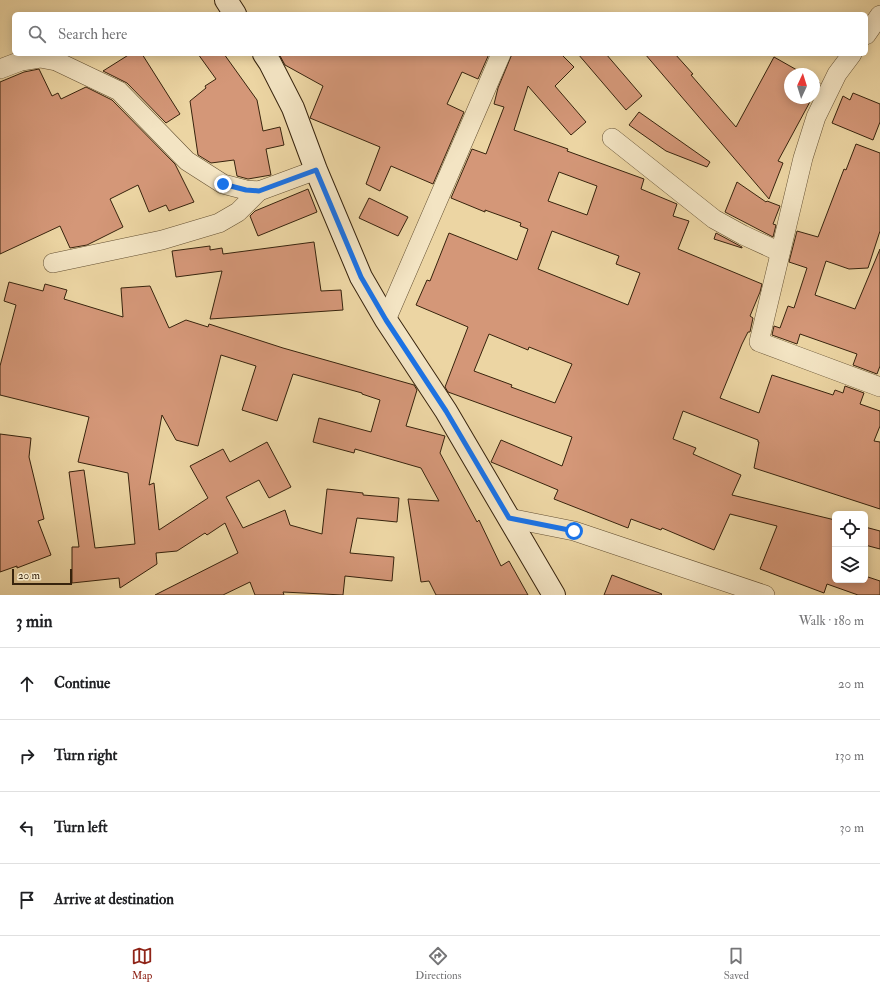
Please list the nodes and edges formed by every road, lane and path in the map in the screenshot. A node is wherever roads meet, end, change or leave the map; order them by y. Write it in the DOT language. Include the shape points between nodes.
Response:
graph roads {
  1 [pos="226,0"];
  2 [pos="234,12"];
  3 [pos="880,16"];
  4 [pos="868,32"];
  5 [pos="266,56"];
  6 [pos="500,56"];
  7 [pos="850,56"];
  8 [pos="0,69"];
  9 [pos="612,138"];
  10 [pos="316,170"];
  11 [pos="259,191"];
  12 [pos="780,252"];
  13 [pos="53,264"];
  14 [pos="386,320"];
  15 [pos="880,387"];
  16 [pos="509,518"];
  17 [pos="554,595"];
  18 [pos="765,595"];
  1 -- 2 [label="street"];
  3 -- 4 [label="street"];
  5 -- 10 [label="street" via="293,108"];
  6 -- 14 [label="street"];
  7 -- 12 [label="street" via="837,74 816,117"];
  8 -- 11 [label="street" via="21,61 40,58 56,61 96,79 119,91 187,161 223,184"];
  9 -- 12 [label="street" via="714,219"];
  10 -- 11 [label="street"];
  10 -- 14 [label="street" via="361,277"];
  11 -- 13 [label="street" via="238,212 219,222 162,240"];
  12 -- 15 [label="street" via="759,342"];
  14 -- 16 [label="street" via="446,411"];
  16 -- 17 [label="street"];
  16 -- 18 [label="street" via="574,531"];
}
